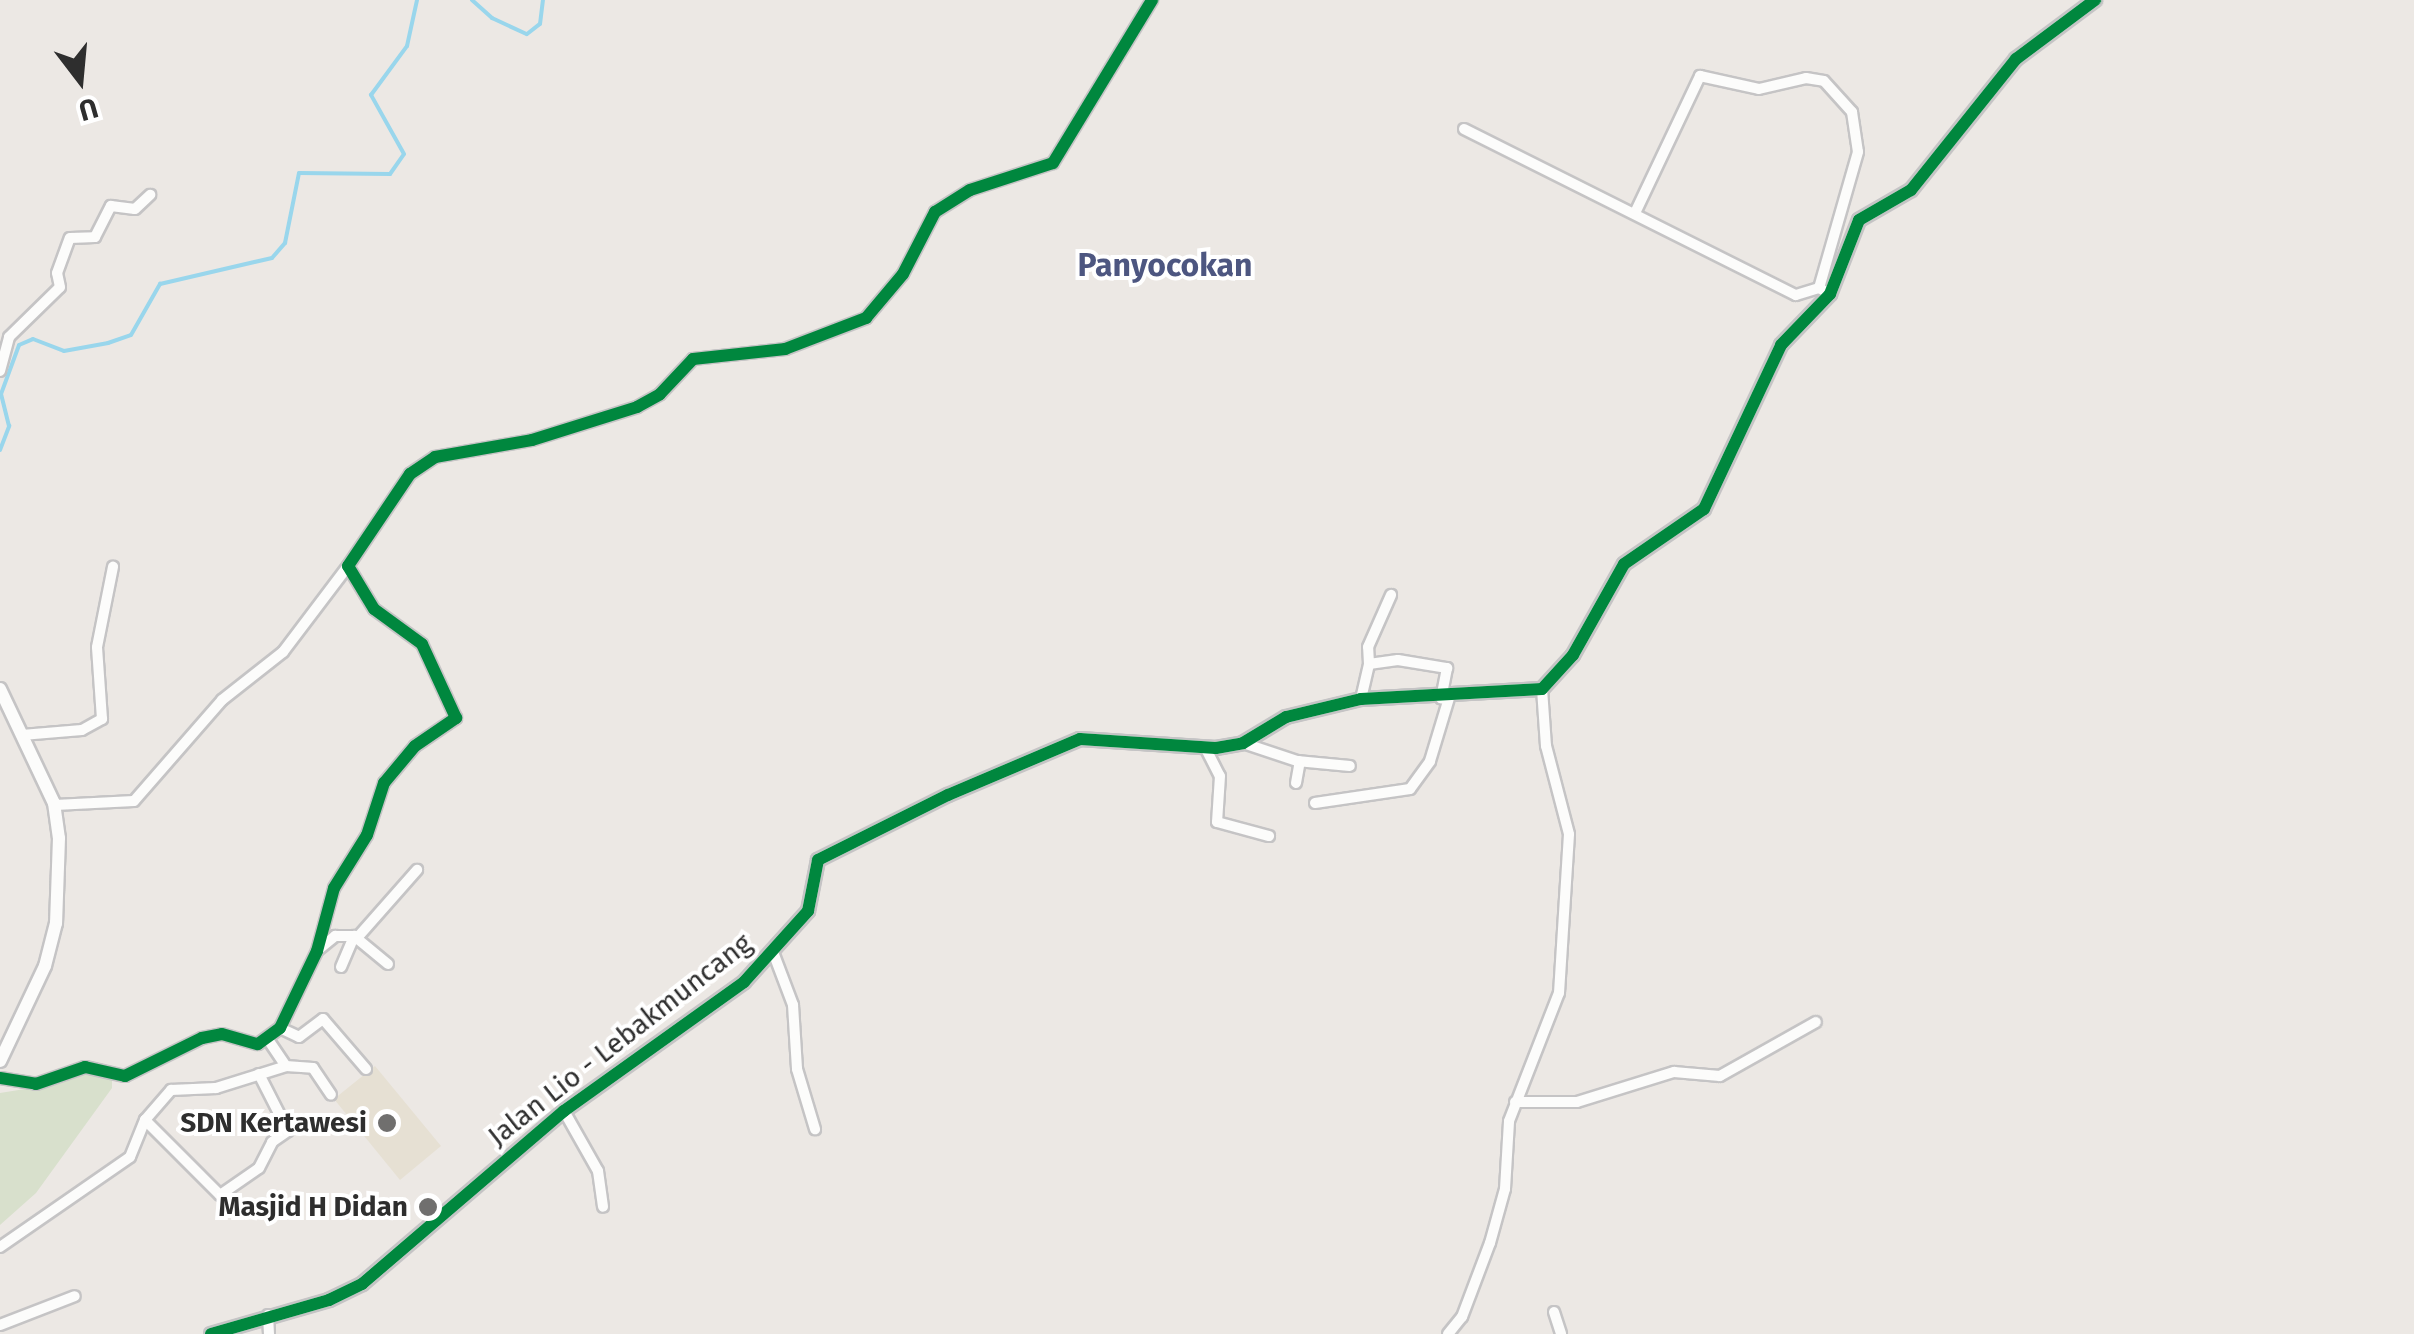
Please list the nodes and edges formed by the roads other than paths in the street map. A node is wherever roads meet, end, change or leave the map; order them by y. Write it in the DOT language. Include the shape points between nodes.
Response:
graph roads {
  1 [pos="1152,0"];
  2 [pos="2096,0"];
  3 [pos="1464,129"];
  4 [pos="150,195"];
  5 [pos="1635,213"];
  6 [pos="1824,291"];
  7 [pos="0,371"];
  8 [pos="348,566"];
  9 [pos="113,567"];
  10 [pos="1391,594"];
  11 [pos="1369,664"];
  12 [pos="1542,688"];
  13 [pos="0,690"];
  14 [pos="1445,698"];
  15 [pos="1361,700"];
  16 [pos="22,735"];
  17 [pos="1244,743"];
  18 [pos="1206,749"];
  19 [pos="1300,761"];
  20 [pos="1350,766"];
  21 [pos="1296,783"];
  22 [pos="1315,802"];
  23 [pos="55,805"];
  24 [pos="1269,836"];
  25 [pos="417,870"];
  26 [pos="356,937"];
  27 [pos="317,951"];
  28 [pos="774,952"];
  29 [pos="388,964"];
  30 [pos="341,967"];
  31 [pos="1816,1022"];
  32 [pos="280,1028"];
  33 [pos="268,1041"];
  34 [pos="0,1061"];
  35 [pos="286,1066"];
  36 [pos="366,1069"];
  37 [pos="260,1074"];
  38 [pos="0,1078"];
  39 [pos="331,1096"];
  40 [pos="1515,1102"];
  41 [pos="564,1111"];
  42 [pos="145,1120"];
  43 [pos="816,1129"];
  44 [pos="603,1207"];
  45 [pos="0,1248"];
  46 [pos="76,1296"];
  47 [pos="1554,1312"];
  48 [pos="268,1315"];
  49 [pos="0,1326"];
  50 [pos="211,1334"];
  51 [pos="270,1334"];
  52 [pos="1448,1334"];
  53 [pos="1561,1334"];
  1 -- 8 [label="street" via="1052,163 970,190 935,212 904,274 866,318 785,348 693,359 660,394 637,407 532,440 428,459 410,474"];
  2 -- 6 [label="street" via="2016,59 1911,190 1860,220"];
  3 -- 5 [label="street"];
  4 -- 7 [label="street" via="135,209 111,206 96,236 70,238 57,273 60,287 9,337"];
  5 -- 6 [label="street" via="1796,295"];
  5 -- 6 [label="street" via="1700,76 1758,89 1806,78 1824,81 1852,112 1858,152"];
  6 -- 12 [label="street" via="1781,345 1704,509 1624,564 1573,654"];
  8 -- 23 [label="street" via="283,652 222,700 134,801"];
  8 -- 27 [label="street" via="374,609 422,644 456,718 408,752 384,784 367,835 334,888"];
  9 -- 16 [label="street" via="97,647 102,719 82,730"];
  10 -- 11 [label="street" via="1368,647"];
  11 -- 14 [label="street" via="1446,666"];
  11 -- 15 [label="street"];
  12 -- 14 [label="street, Jalan Lio - Lebakmuncang"];
  12 -- 40 [label="street" via="1546,746 1569,834 1562,954 1552,1023"];
  13 -- 16 [label="street"];
  14 -- 15 [label="street, Jalan Lio - Lebakmuncang"];
  14 -- 22 [label="street" via="1430,761 1410,789"];
  15 -- 17 [label="street, Jalan Lio - Lebakmuncang" via="1286,717"];
  16 -- 23 [label="street"];
  17 -- 18 [label="street, Jalan Lio - Lebakmuncang"];
  17 -- 19 [label="street"];
  18 -- 24 [label="street" via="1220,776 1217,822"];
  18 -- 28 [label="street, Jalan Lio - Lebakmuncang" via="1080,739 948,795 818,860 812,904"];
  19 -- 20 [label="street"];
  19 -- 21 [label="street"];
  23 -- 34 [label="street" via="56,922 35,995"];
  25 -- 26 [label="street"];
  26 -- 27 [label="street" via="335,936"];
  26 -- 29 [label="street"];
  26 -- 30 [label="street"];
  27 -- 32 [label="street"];
  28 -- 41 [label="street, Jalan Lio - Lebakmuncang" via="700,1016"];
  28 -- 43 [label="street" via="793,1005 798,1068"];
  31 -- 40 [label="street" via="1720,1076 1674,1072 1578,1102"];
  32 -- 33 [label="street"];
  32 -- 36 [label="street" via="299,1037 323,1019"];
  33 -- 35 [label="street"];
  33 -- 38 [label="street" via="212,1035 125,1076 85,1068 36,1084"];
  35 -- 37 [label="street"];
  35 -- 39 [label="street" via="310,1066"];
  37 -- 42 [label="street" via="216,1088 178,1086"];
  37 -- 42 [label="street" via="288,1131 272,1142 259,1168 220,1195"];
  40 -- 52 [label="street" via="1502,1205 1471,1297"];
  41 -- 44 [label="street" via="598,1171"];
  41 -- 48 [label="street, Jalan Lio - Lebakmuncang" via="362,1284"];
  42 -- 45 [label="street" via="130,1157"];
  46 -- 49 [label="street"];
  47 -- 53 [label="street"];
  48 -- 50 [label="street, Jalan Lio - Lebakmuncang"];
  48 -- 51 [label="street"];
}
